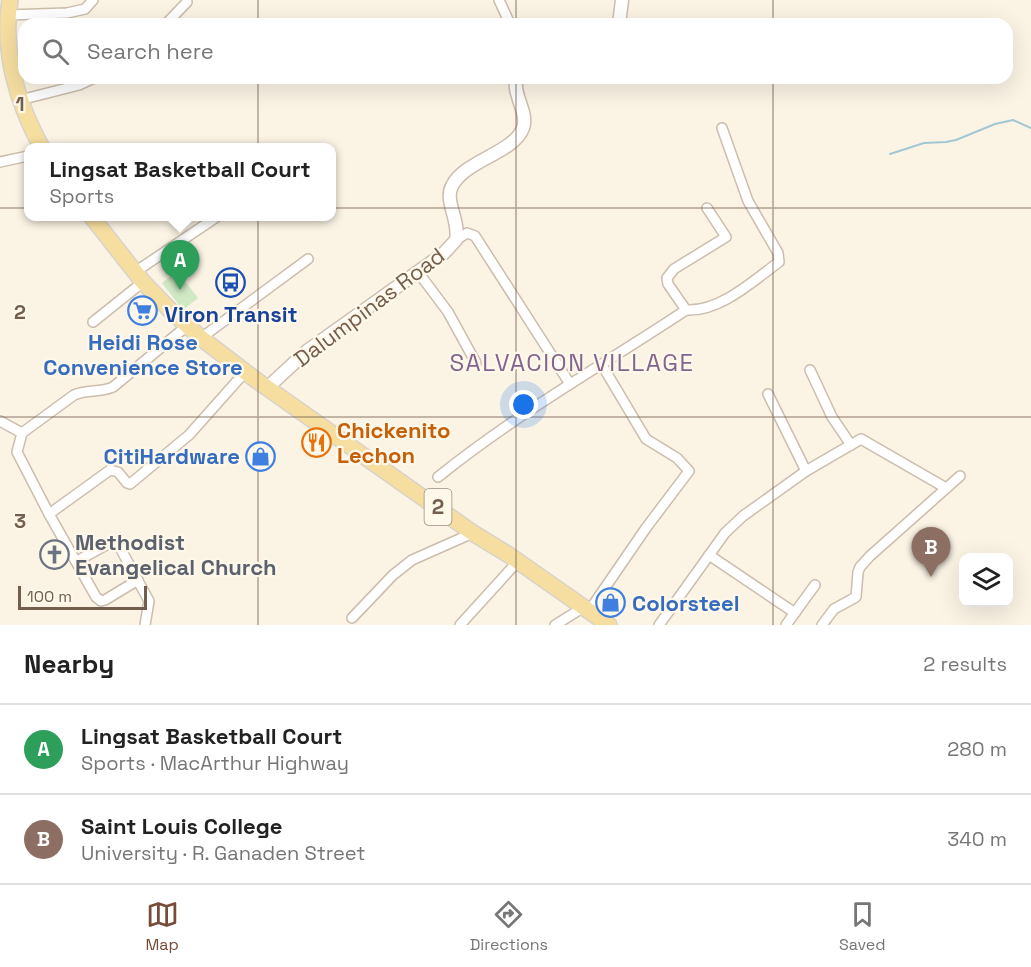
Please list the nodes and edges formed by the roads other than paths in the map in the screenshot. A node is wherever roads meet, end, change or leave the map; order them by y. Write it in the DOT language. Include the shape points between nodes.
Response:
graph roads {
  1 [pos="93,0"];
  2 [pos="499,0"];
  3 [pos="622,0"];
  4 [pos="187,2"];
  5 [pos="9,7"];
  6 [pos="172,18"];
  7 [pos="507,18"];
  8 [pos="620,18"];
  9 [pos="81,84"];
  10 [pos="515,84"];
  11 [pos="20,100"];
  12 [pos="722,128"];
  13 [pos="40,143"];
  14 [pos="24,157"];
  15 [pos="0,162"];
  16 [pos="707,208"];
  17 [pos="95,221"];
  18 [pos="212,221"];
  19 [pos="456,240"];
  20 [pos="308,258"];
  21 [pos="418,272"];
  22 [pos="139,277"];
  23 [pos="686,310"];
  24 [pos="93,322"];
  25 [pos="187,326"];
  26 [pos="201,338"];
  27 [pos="476,363"];
  28 [pos="602,365"];
  29 [pos="810,370"];
  30 [pos="245,372"];
  31 [pos="570,384"];
  32 [pos="267,388"];
  33 [pos="768,394"];
  34 [pos="0,421"];
  35 [pos="22,433"];
  36 [pos="851,445"];
  37 [pos="806,471"];
  38 [pos="960,476"];
  39 [pos="438,477"];
  40 [pos="946,488"];
  41 [pos="49,514"];
  42 [pos="473,533"];
  43 [pos="709,555"];
  44 [pos="76,561"];
  45 [pos="518,561"];
  46 [pos="138,580"];
  47 [pos="815,585"];
  48 [pos="587,609"];
  49 [pos="795,613"];
  50 [pos="352,618"];
  51 [pos="145,625"];
  52 [pos="460,625"];
  53 [pos="555,625"];
  54 [pos="609,625"];
  55 [pos="659,625"];
  56 [pos="786,625"];
  57 [pos="822,625"];
  1 -- 5 [label="street" via="85,9 66,13"];
  2 -- 7 [label="street"];
  3 -- 8 [label="street"];
  4 -- 6 [label="street"];
  5 -- 11 [label="main road" via="10,57"];
  9 -- 11 [label="street"];
  10 -- 19 [label="street, Dalumpinas Road" via="524,127 505,147 452,184 450,201 457,220"];
  11 -- 13 [label="main road"];
  12 -- 23 [label="street" via="748,201 778,253 779,262 714,305 698,311"];
  14 -- 15 [label="street"];
  16 -- 23 [label="street" via="726,237 674,269 667,278"];
  17 -- 22 [label="main road, 2"];
  18 -- 22 [label="street"];
  19 -- 21 [label="street, Dalumpinas Road"];
  19 -- 31 [label="street" via="466,233 475,236"];
  20 -- 26 [label="street"];
  21 -- 27 [label="street" via="448,312"];
  21 -- 32 [label="street, Dalumpinas Road" via="307,351"];
  22 -- 24 [label="street"];
  22 -- 25 [label="main road, 2"];
  23 -- 28 [label="street"];
  25 -- 26 [label="main road, 2"];
  25 -- 35 [label="street" via="113,387 74,395"];
  26 -- 30 [label="main road, 2"];
  28 -- 31 [label="street"];
  28 -- 48 [label="street" via="646,439 689,471"];
  29 -- 36 [label="street" via="832,417"];
  30 -- 32 [label="main road, 2"];
  30 -- 41 [label="street" via="189,435 130,483 110,470"];
  31 -- 39 [label="street" via="477,445"];
  32 -- 42 [label="main road, 2"];
  33 -- 37 [label="street"];
  34 -- 35 [label="street"];
  35 -- 41 [label="street" via="17,452"];
  36 -- 37 [label="street"];
  36 -- 40 [label="street" via="861,439"];
  37 -- 43 [label="street" via="743,516"];
  38 -- 40 [label="street"];
  40 -- 57 [label="street" via="865,561 858,572 856,597 834,609"];
  41 -- 44 [label="street"];
  42 -- 45 [label="main road, 2"];
  42 -- 50 [label="street" via="412,560"];
  43 -- 49 [label="street"];
  43 -- 55 [label="street"];
  44 -- 46 [label="street" via="116,543"];
  44 -- 46 [label="street" via="101,601"];
  45 -- 48 [label="main road, 2"];
  45 -- 52 [label="street"];
  46 -- 51 [label="street" via="149,601"];
  47 -- 49 [label="street"];
  48 -- 53 [label="street"];
  48 -- 54 [label="main road, 2"];
  49 -- 56 [label="street"];
}
